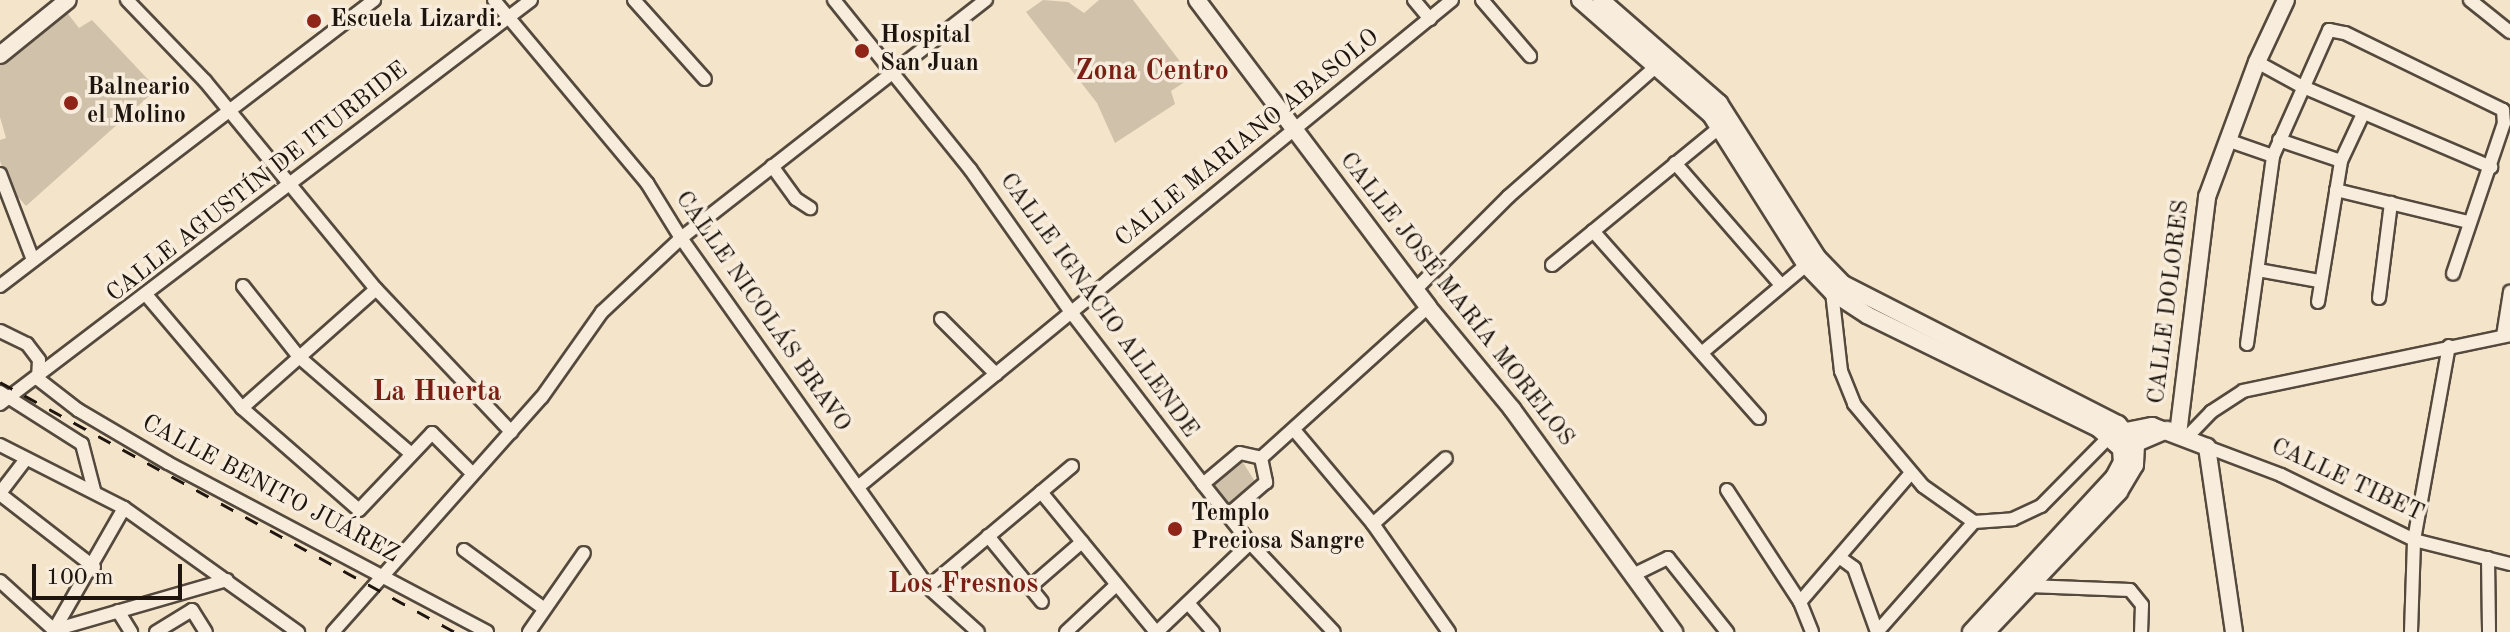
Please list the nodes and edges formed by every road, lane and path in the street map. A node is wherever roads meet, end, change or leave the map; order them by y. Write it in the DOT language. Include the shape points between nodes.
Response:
graph roads {
  1 [pos="68,0"];
  2 [pos="127,0"];
  3 [pos="374,0"];
  4 [pos="494,0"];
  5 [pos="531,0"];
  6 [pos="634,0"];
  7 [pos="834,0"];
  8 [pos="986,0"];
  9 [pos="1197,0"];
  10 [pos="1414,0"];
  11 [pos="1452,0"];
  12 [pos="1482,0"];
  13 [pos="1580,0"];
  14 [pos="1601,0"];
  15 [pos="2286,0"];
  16 [pos="2470,0"];
  17 [pos="507,18"];
  18 [pos="1430,19"];
  19 [pos="2510,32"];
  20 [pos="0,55"];
  21 [pos="1530,56"];
  22 [pos="1663,60"];
  23 [pos="2257,62"];
  24 [pos="890,72"];
  25 [pos="705,79"];
  26 [pos="2301,86"];
  27 [pos="231,112"];
  28 [pos="2363,114"];
  29 [pos="1720,127"];
  30 [pos="1295,130"];
  31 [pos="2227,140"];
  32 [pos="2279,140"];
  33 [pos="2273,156"];
  34 [pos="2341,161"];
  35 [pos="1675,163"];
  36 [pos="772,166"];
  37 [pos="2491,167"];
  38 [pos="0,174"];
  39 [pos="290,187"];
  40 [pos="2336,190"];
  41 [pos="2391,203"];
  42 [pos="810,208"];
  43 [pos="2468,222"];
  44 [pos="1593,231"];
  45 [pos="681,238"];
  46 [pos="33,260"];
  47 [pos="1811,261"];
  48 [pos="1552,265"];
  49 [pos="2258,270"];
  50 [pos="2453,274"];
  51 [pos="2319,281"];
  52 [pos="1780,284"];
  53 [pos="0,286"];
  54 [pos="243,286"];
  55 [pos="376,289"];
  56 [pos="1415,290"];
  57 [pos="1832,292"];
  58 [pos="2510,292"];
  59 [pos="148,297"];
  60 [pos="2379,298"];
  61 [pos="2318,302"];
  62 [pos="1428,307"];
  63 [pos="1071,312"];
  64 [pos="941,319"];
  65 [pos="0,331"];
  66 [pos="2506,336"];
  67 [pos="2247,344"];
  68 [pos="2449,346"];
  69 [pos="1704,351"];
  70 [pos="299,357"];
  71 [pos="996,374"];
  72 [pos="38,379"];
  73 [pos="3,398"];
  74 [pos="242,408"];
  75 [pos="1759,418"];
  76 [pos="1295,431"];
  77 [pos="511,432"];
  78 [pos="2178,434"];
  79 [pos="2123,440"];
  80 [pos="0,445"];
  81 [pos="2207,447"];
  82 [pos="409,452"];
  83 [pos="1261,458"];
  84 [pos="1446,458"];
  85 [pos="26,459"];
  86 [pos="1072,466"];
  87 [pos="471,472"];
  88 [pos="1911,473"];
  89 [pos="1203,484"];
  90 [pos="858,487"];
  91 [pos="94,490"];
  92 [pos="1727,490"];
  93 [pos="1041,492"];
  94 [pos="0,494"];
  95 [pos="124,508"];
  96 [pos="1229,514"];
  97 [pos="1974,522"];
  98 [pos="1373,524"];
  99 [pos="2074,531"];
  100 [pos="988,536"];
  101 [pos="2414,540"];
  102 [pos="1082,542"];
  103 [pos="1250,543"];
  104 [pos="464,550"];
  105 [pos="584,553"];
  106 [pos="1839,557"];
  107 [pos="2488,558"];
  108 [pos="2510,564"];
  109 [pos="94,567"];
  110 [pos="384,575"];
  111 [pos="1633,575"];
  112 [pos="227,580"];
  113 [pos="0,581"];
  114 [pos="1116,585"];
  115 [pos="2029,586"];
  116 [pos="928,587"];
  117 [pos="1030,587"];
  118 [pos="1042,602"];
  119 [pos="1800,602"];
  120 [pos="1188,603"];
  121 [pos="542,607"];
  122 [pos="118,611"];
  123 [pos="54,631"];
  124 [pos="131,632"];
  125 [pos="156,632"];
  126 [pos="206,632"];
  127 [pos="298,632"];
  128 [pos="333,632"];
  129 [pos="487,632"];
  130 [pos="529,632"];
  131 [pos="978,632"];
  132 [pos="1066,632"];
  133 [pos="1156,632"];
  134 [pos="1213,632"];
  135 [pos="1334,632"];
  136 [pos="1449,632"];
  137 [pos="1674,632"];
  138 [pos="1727,632"];
  139 [pos="1812,632"];
  140 [pos="1877,632"];
  141 [pos="1971,632"];
  142 [pos="1986,632"];
  143 [pos="2141,632"];
  144 [pos="2234,632"];
  145 [pos="2411,632"];
  146 [pos="2489,632"];
  1 -- 20 [label="street"];
  2 -- 27 [label="street"];
  3 -- 27 [label="street"];
  4 -- 17 [label="street, CALLE NICOLÁS BRAVO"];
  5 -- 17 [label="street, CALLE AGUSTÍN DE ITURBIDE"];
  6 -- 25 [label="street"];
  7 -- 24 [label="street, CALLE IGNACIO ALLENDE"];
  8 -- 24 [label="street"];
  9 -- 30 [label="street, CALLE JOSÉ MARÍA MORELOS"];
  10 -- 18 [label="street"];
  11 -- 18 [label="street, CALLE MARIANO ABASOLO"];
  12 -- 21 [label="street"];
  13 -- 22 [label="street"];
  14 -- 22 [label="street"];
  15 -- 23 [label="street, CALLE DOLORES"];
  16 -- 19 [label="street"];
  17 -- 39 [label="street, CALLE AGUSTÍN DE ITURBIDE"];
  17 -- 45 [label="street, CALLE NICOLÁS BRAVO" via="647,183"];
  18 -- 30 [label="street, CALLE MARIANO ABASOLO"];
  22 -- 29 [label="street"];
  22 -- 47 [label="street" via="1731,120"];
  22 -- 56 [label="street" via="1508,197"];
  23 -- 26 [label="street"];
  23 -- 31 [label="street, CALLE DOLORES"];
  24 -- 36 [label="street"];
  24 -- 63 [label="street, CALLE IGNACIO ALLENDE" via="970,169"];
  26 -- 28 [label="street"];
  26 -- 32 [label="street"];
  26 -- 37 [label="street" via="2329,30 2345,33 2503,110"];
  27 -- 39 [label="street"];
  27 -- 46 [label="street"];
  28 -- 34 [label="street"];
  28 -- 37 [label="street"];
  29 -- 35 [label="street"];
  29 -- 47 [label="street"];
  30 -- 56 [label="street, CALLE JOSÉ MARÍA MORELOS"];
  30 -- 63 [label="street, CALLE MARIANO ABASOLO"];
  31 -- 33 [label="street"];
  31 -- 78 [label="street, CALLE DOLORES" via="2205,208"];
  32 -- 33 [label="street"];
  32 -- 34 [label="street"];
  33 -- 49 [label="street"];
  34 -- 40 [label="street"];
  35 -- 44 [label="street"];
  35 -- 52 [label="street"];
  36 -- 42 [label="street" via="796,199"];
  36 -- 45 [label="street"];
  37 -- 43 [label="street"];
  38 -- 46 [label="street"];
  39 -- 55 [label="street"];
  39 -- 59 [label="street, CALLE AGUSTÍN DE ITURBIDE"];
  40 -- 41 [label="street"];
  40 -- 51 [label="street"];
  41 -- 43 [label="street"];
  41 -- 60 [label="street"];
  43 -- 50 [label="street"];
  44 -- 48 [label="street"];
  44 -- 69 [label="street"];
  45 -- 77 [label="street" via="602,312"];
  45 -- 90 [label="street, CALLE NICOLÁS BRAVO"];
  46 -- 53 [label="street"];
  47 -- 52 [label="street"];
  47 -- 57 [label="street"];
  47 -- 79 [label="street" via="1864,298"];
  49 -- 51 [label="street"];
  49 -- 67 [label="street"];
  51 -- 61 [label="street"];
  52 -- 69 [label="street"];
  54 -- 70 [label="street"];
  55 -- 70 [label="street"];
  55 -- 77 [label="street"];
  56 -- 62 [label="street, CALLE JOSÉ MARÍA MORELOS"];
  57 -- 79 [label="street" via="1867,315"];
  57 -- 88 [label="street" via="1846,388"];
  58 -- 66 [label="street"];
  59 -- 72 [label="street, CALLE AGUSTÍN DE ITURBIDE"];
  59 -- 74 [label="street"];
  62 -- 76 [label="street"];
  62 -- 111 [label="street, CALLE JOSÉ MARÍA MORELOS" via="1512,409"];
  63 -- 71 [label="street, CALLE MARIANO ABASOLO"];
  63 -- 89 [label="street, CALLE IGNACIO ALLENDE"];
  64 -- 71 [label="street"];
  65 -- 72 [label="street" via="27,344 39,360"];
  66 -- 68 [label="street"];
  68 -- 78 [label="street" via="2243,391"];
  68 -- 101 [label="street"];
  69 -- 75 [label="street"];
  70 -- 74 [label="street"];
  70 -- 82 [label="street"];
  71 -- 90 [label="street, CALLE MARIANO ABASOLO"];
  72 -- 73 [label="street, CALLE AGUSTÍN DE ITURBIDE"];
  72 -- 110 [label="street, CALLE BENITO JUÁREZ" via="78,410 168,463"];
  73 -- 91 [label="street" via="82,444"];
  74 -- 82 [label="street" via="359,510"];
  76 -- 83 [label="street"];
  76 -- 98 [label="street"];
  77 -- 87 [label="street"];
  78 -- 79 [label="street, CALLE TIBET" via="2147,426"];
  78 -- 81 [label="street, CALLE TIBET"];
  79 -- 97 [label="street" via="2095,453 2030,513 1989,524"];
  79 -- 99 [label="street" via="2118,471"];
  80 -- 85 [label="street"];
  81 -- 101 [label="street, CALLE TIBET" via="2281,475"];
  81 -- 144 [label="street"];
  82 -- 87 [label="street" via="432,433"];
  83 -- 89 [label="street" via="1240,453"];
  83 -- 96 [label="street" via="1266,482"];
  84 -- 98 [label="street"];
  85 -- 91 [label="street"];
  85 -- 94 [label="street"];
  86 -- 93 [label="street"];
  87 -- 110 [label="street"];
  88 -- 97 [label="street" via="1940,501"];
  88 -- 106 [label="street"];
  89 -- 96 [label="street, CALLE IGNACIO ALLENDE"];
  90 -- 116 [label="street, CALLE NICOLÁS BRAVO"];
  91 -- 95 [label="street"];
  92 -- 119 [label="street"];
  93 -- 100 [label="street"];
  93 -- 102 [label="street"];
  94 -- 109 [label="street"];
  95 -- 109 [label="street"];
  95 -- 112 [label="street"];
  96 -- 103 [label="street, CALLE IGNACIO ALLENDE"];
  97 -- 140 [label="street"];
  98 -- 136 [label="street"];
  99 -- 115 [label="street"];
  99 -- 141 [label="street"];
  100 -- 116 [label="street"];
  100 -- 117 [label="street"];
  101 -- 107 [label="street, CALLE TIBET"];
  101 -- 145 [label="street"];
  102 -- 114 [label="street"];
  102 -- 117 [label="street"];
  103 -- 120 [label="street"];
  103 -- 135 [label="street, CALLE IGNACIO ALLENDE"];
  104 -- 121 [label="street"];
  105 -- 121 [label="street"];
  106 -- 119 [label="street"];
  106 -- 140 [label="street" via="1854,568"];
  107 -- 108 [label="street, CALLE TIBET"];
  107 -- 146 [label="street"];
  109 -- 123 [label="street"];
  110 -- 128 [label="street"];
  110 -- 129 [label="street, CALLE BENITO JUÁREZ"];
  111 -- 137 [label="street, CALLE JOSÉ MARÍA MORELOS"];
  111 -- 138 [label="street" via="1668,558"];
  112 -- 122 [label="street"];
  112 -- 127 [label="street"];
  113 -- 123 [label="street"];
  114 -- 132 [label="street"];
  114 -- 133 [label="street"];
  115 -- 142 [label="street"];
  115 -- 143 [label="street" via="2130,590 2142,605"];
  116 -- 131 [label="street, CALLE NICOLÁS BRAVO"];
  117 -- 118 [label="street"];
  119 -- 139 [label="street"];
  120 -- 133 [label="street"];
  120 -- 134 [label="street"];
  121 -- 130 [label="street"];
  122 -- 123 [label="street"];
  122 -- 124 [label="street"];
  125 -- 126 [label="street" via="192,610"];
}
